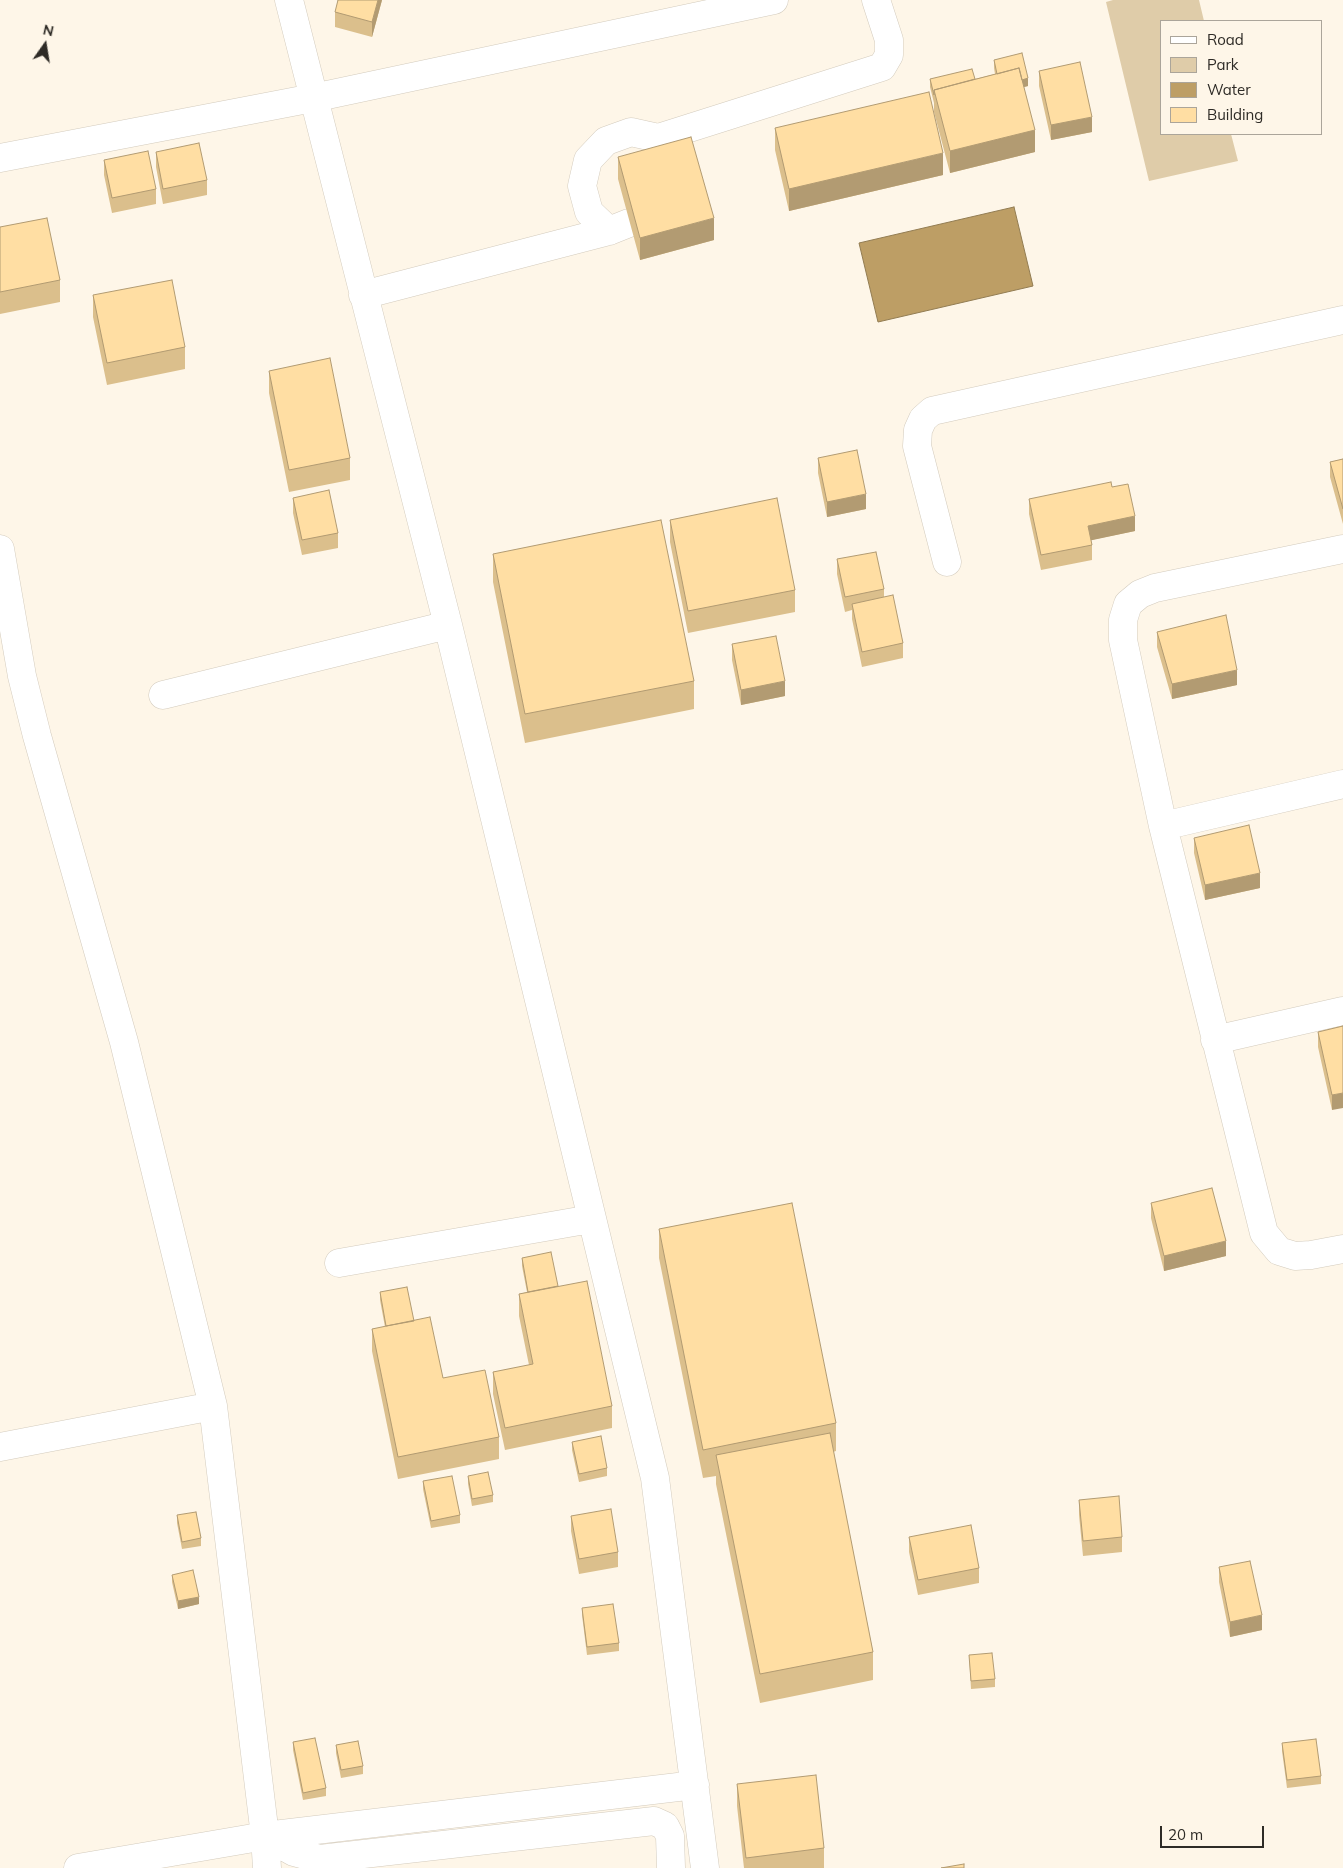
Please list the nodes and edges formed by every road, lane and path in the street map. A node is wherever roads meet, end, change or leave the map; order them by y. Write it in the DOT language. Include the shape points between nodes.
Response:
graph roads {
  1 [pos="289,0"];
  2 [pos="774,0"];
  3 [pos="876,0"];
  4 [pos="313,98"];
  5 [pos="658,138"];
  6 [pos="0,158"];
  7 [pos="660,167"];
  8 [pos="363,295"];
  9 [pos="1343,320"];
  10 [pos="0,549"];
  11 [pos="1343,549"];
  12 [pos="947,562"];
  13 [pos="448,625"];
  14 [pos="163,695"];
  15 [pos="1343,784"];
  16 [pos="1164,826"];
  17 [pos="1343,1011"];
  18 [pos="1216,1040"];
  19 [pos="591,1219"];
  20 [pos="1343,1249"];
  21 [pos="339,1263"];
  22 [pos="214,1406"];
  23 [pos="0,1447"];
  24 [pos="695,1785"];
  25 [pos="265,1836"];
  26 [pos="78,1868"];
  27 [pos="267,1868"];
  28 [pos="671,1868"];
  29 [pos="705,1868"];
  1 -- 4 [label="street"];
  2 -- 4 [label="street"];
  3 -- 5 [label="street" via="889,40 888,55 882,67"];
  4 -- 6 [label="street"];
  4 -- 8 [label="street"];
  5 -- 7 [label="street"];
  5 -- 8 [label="street" via="631,132 606,141 588,160 582,186 589,212 619,227"];
  8 -- 13 [label="street"];
  9 -- 12 [label="street" via="932,411 918,430 917,446"];
  10 -- 22 [label="street" via="22,676 124,1042"];
  11 -- 16 [label="street" via="1155,588 1128,604 1123,640"];
  13 -- 14 [label="street"];
  13 -- 19 [label="street"];
  15 -- 16 [label="street"];
  16 -- 18 [label="street"];
  17 -- 18 [label="street"];
  18 -- 20 [label="street" via="1264,1233 1279,1252 1294,1256"];
  19 -- 21 [label="street"];
  19 -- 24 [label="street" via="655,1478"];
  22 -- 23 [label="street"];
  22 -- 25 [label="street"];
  24 -- 25 [label="street"];
  24 -- 29 [label="street"];
  25 -- 26 [label="street"];
  25 -- 27 [label="street"];
  25 -- 28 [label="street" via="294,1852 320,1859 654,1821 665,1826 670,1836"];
}
